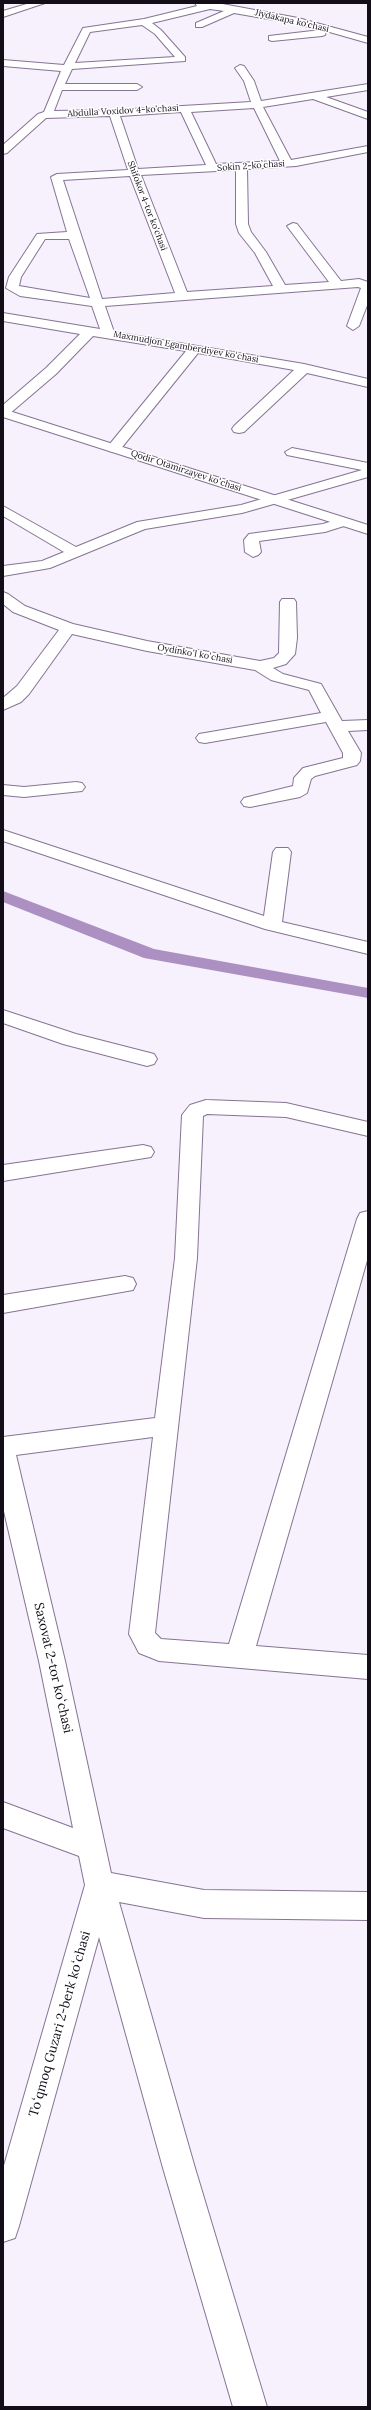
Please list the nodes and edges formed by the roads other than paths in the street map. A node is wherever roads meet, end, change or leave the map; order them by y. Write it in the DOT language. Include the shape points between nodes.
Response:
graph roads {
  1 [pos="40,3"];
  2 [pos="192,3"];
  3 [pos="210,4"];
  4 [pos="258,4"];
  5 [pos="237,9"];
  6 [pos="3,14"];
  7 [pos="144,22"];
  8 [pos="199,26"];
  9 [pos="368,29"];
  10 [pos="339,32"];
  11 [pos="272,38"];
  12 [pos="368,40"];
  13 [pos="3,63"];
  14 [pos="68,67"];
  15 [pos="240,68"];
  16 [pos="58,87"];
  17 [pos="137,87"];
  18 [pos="368,87"];
  19 [pos="312,95"];
  20 [pos="257,105"];
  21 [pos="184,108"];
  22 [pos="114,113"];
  23 [pos="48,114"];
  24 [pos="368,116"];
  25 [pos="8,141"];
  26 [pos="368,149"];
  27 [pos="3,151"];
  28 [pos="287,163"];
  29 [pos="241,166"];
  30 [pos="213,168"];
  31 [pos="134,172"];
  32 [pos="294,226"];
  33 [pos="74,236"];
  34 [pos="338,285"];
  35 [pos="368,286"];
  36 [pos="281,289"];
  37 [pos="183,297"];
  38 [pos="96,303"];
  39 [pos="3,317"];
  40 [pos="353,326"];
  41 [pos="90,331"];
  42 [pos="108,333"];
  43 [pos="195,349"];
  44 [pos="304,368"];
  45 [pos="368,383"];
  46 [pos="3,413"];
  47 [pos="239,429"];
  48 [pos="114,448"];
  49 [pos="292,452"];
  50 [pos="368,467"];
  51 [pos="368,473"];
  52 [pos="273,500"];
  53 [pos="3,510"];
  54 [pos="342,522"];
  55 [pos="368,530"];
  56 [pos="253,552"];
  57 [pos="76,553"];
  58 [pos="3,571"];
  59 [pos="3,597"];
  60 [pos="288,602"];
  61 [pos="68,628"];
  62 [pos="260,666"];
  63 [pos="3,705"];
  64 [pos="334,721"];
  65 [pos="368,725"];
  66 [pos="205,738"];
  67 [pos="76,787"];
  68 [pos="3,790"];
  69 [pos="250,802"];
  70 [pos="3,835"];
  71 [pos="282,852"];
  72 [pos="272,925"];
  73 [pos="368,948"];
  74 [pos="3,1016"];
  75 [pos="148,1059"];
  76 [pos="368,1130"];
  77 [pos="143,1152"];
  78 [pos="3,1173"];
  79 [pos="368,1220"];
  80 [pos="125,1284"];
  81 [pos="3,1304"];
  82 [pos="165,1426"];
  83 [pos="3,1447"];
  84 [pos="3,1453"];
  85 [pos="240,1657"];
  86 [pos="368,1667"];
  87 [pos="3,1815"];
  88 [pos="92,1848"];
  89 [pos="99,1884"];
  90 [pos="368,1906"];
  91 [pos="11,2165"];
  92 [pos="3,2226"];
  93 [pos="250,2407"];
  1 -- 6 [label="street"];
  2 -- 3 [label="street, Jiydakapa ko'chasi"];
  3 -- 5 [label="street, Jiydakapa ko'chasi"];
  3 -- 7 [label="street"];
  4 -- 5 [label="street"];
  5 -- 8 [label="street"];
  5 -- 10 [label="street, Jiydakapa ko'chasi"];
  7 -- 14 [label="street" via="86,30"];
  7 -- 14 [label="street" via="158,32 182,58"];
  9 -- 10 [label="street"];
  10 -- 11 [label="street"];
  10 -- 12 [label="street, Jiydakapa ko'chasi"];
  13 -- 14 [label="street"];
  14 -- 16 [label="street"];
  15 -- 20 [label="street" via="249,81"];
  16 -- 17 [label="street"];
  16 -- 23 [label="street"];
  18 -- 19 [label="street, Abdulla Voxidov 4-ko'chasi"];
  19 -- 20 [label="street, Abdulla Voxidov 4-ko'chasi"];
  19 -- 24 [label="street"];
  20 -- 21 [label="street, Abdulla Voxidov 4-ko'chasi"];
  20 -- 28 [label="street"];
  21 -- 22 [label="street, Abdulla Voxidov 4-ko'chasi"];
  21 -- 30 [label="street"];
  22 -- 23 [label="street, Abdulla Voxidov 4-ko'chasi"];
  22 -- 31 [label="street, Shifokor 4-tor ko'chasi"];
  23 -- 25 [label="street"];
  25 -- 27 [label="street"];
  26 -- 28 [label="street, Sokin 2-koʼchasi"];
  28 -- 29 [label="street, Sokin 2-koʼchasi"];
  29 -- 30 [label="street, Sokin 2-koʼchasi"];
  29 -- 36 [label="street" via="242,224 245,233 260,252"];
  30 -- 31 [label="street, Sokin 2-koʼchasi"];
  31 -- 33 [label="street, Sokin 2-koʼchasi" via="57,177"];
  31 -- 37 [label="street, Shifokor 4-tor ko'chasi"];
  32 -- 34 [label="street"];
  33 -- 38 [label="street"];
  33 -- 38 [label="street" via="41,236 15,278 12,288 20,292"];
  34 -- 35 [label="street" via="358,283"];
  34 -- 36 [label="street"];
  35 -- 40 [label="street"];
  36 -- 37 [label="street"];
  37 -- 38 [label="street"];
  38 -- 42 [label="street"];
  39 -- 41 [label="street, Maxmudjon Egamberdiyev koʻchasi"];
  41 -- 42 [label="street, Maxmudjon Egamberdiyev koʻchasi"];
  41 -- 46 [label="street" via="51,371"];
  42 -- 43 [label="street, Maxmudjon Egamberdiyev koʻchasi"];
  43 -- 44 [label="street, Maxmudjon Egamberdiyev koʻchasi"];
  43 -- 48 [label="street"];
  44 -- 45 [label="street, Maxmudjon Egamberdiyev koʻchasi"];
  44 -- 47 [label="street"];
  46 -- 48 [label="street, Qodir Otamirzayev koʻchasi"];
  48 -- 52 [label="street, Qodir Otamirzayev koʻchasi"];
  49 -- 50 [label="street"];
  51 -- 52 [label="street"];
  52 -- 54 [label="street, Qodir Otamirzayev koʻchasi"];
  52 -- 57 [label="street" via="222,514 142,525"];
  53 -- 57 [label="street"];
  54 -- 55 [label="street, Qodir Otamirzayev koʻchasi"];
  54 -- 56 [label="street" via="325,528 254,537 250,540"];
  57 -- 58 [label="street" via="45,565"];
  59 -- 61 [label="street, Oydinkoʻl koʻchasi" via="19,609"];
  60 -- 62 [label="street" via="287,654 280,662"];
  61 -- 62 [label="street, Oydinkoʻl koʻchasi" via="147,646"];
  61 -- 63 [label="street" via="23,690"];
  62 -- 64 [label="street, Oydinkoʻl koʻchasi" via="277,677 312,685 319,692"];
  64 -- 65 [label="street"];
  64 -- 66 [label="street"];
  64 -- 69 [label="street, Oydinkoʻl koʻchasi" via="352,753 351,761 309,772 303,778 301,789 294,793"];
  67 -- 68 [label="street" via="24,792"];
  70 -- 72 [label="street"];
  71 -- 72 [label="street"];
  72 -- 73 [label="street"];
  74 -- 75 [label="street" via="70,1039"];
  76 -- 82 [label="street" via="286,1110 264,1108 206,1107 192,1115 186,1258"];
  77 -- 78 [label="street"];
  79 -- 85 [label="street"];
  80 -- 81 [label="street"];
  82 -- 83 [label="street"];
  82 -- 85 [label="street" via="143,1637 148,1645 159,1650"];
  84 -- 88 [label="street, Saxovat 2-tor koʻchasi" via="52,1660"];
  85 -- 86 [label="street"];
  87 -- 88 [label="street"];
  88 -- 89 [label="street, Saxovat 2-tor koʻchasi"];
  89 -- 90 [label="street" via="204,1904"];
  89 -- 91 [label="street, Toʻqmoq Guzari 2-berk koʻchasi"];
  89 -- 93 [label="street, Saxovat 2-tor koʻchasi"];
  91 -- 92 [label="street, Toʻqmoq Guzari 2-berk koʻchasi"];
}
